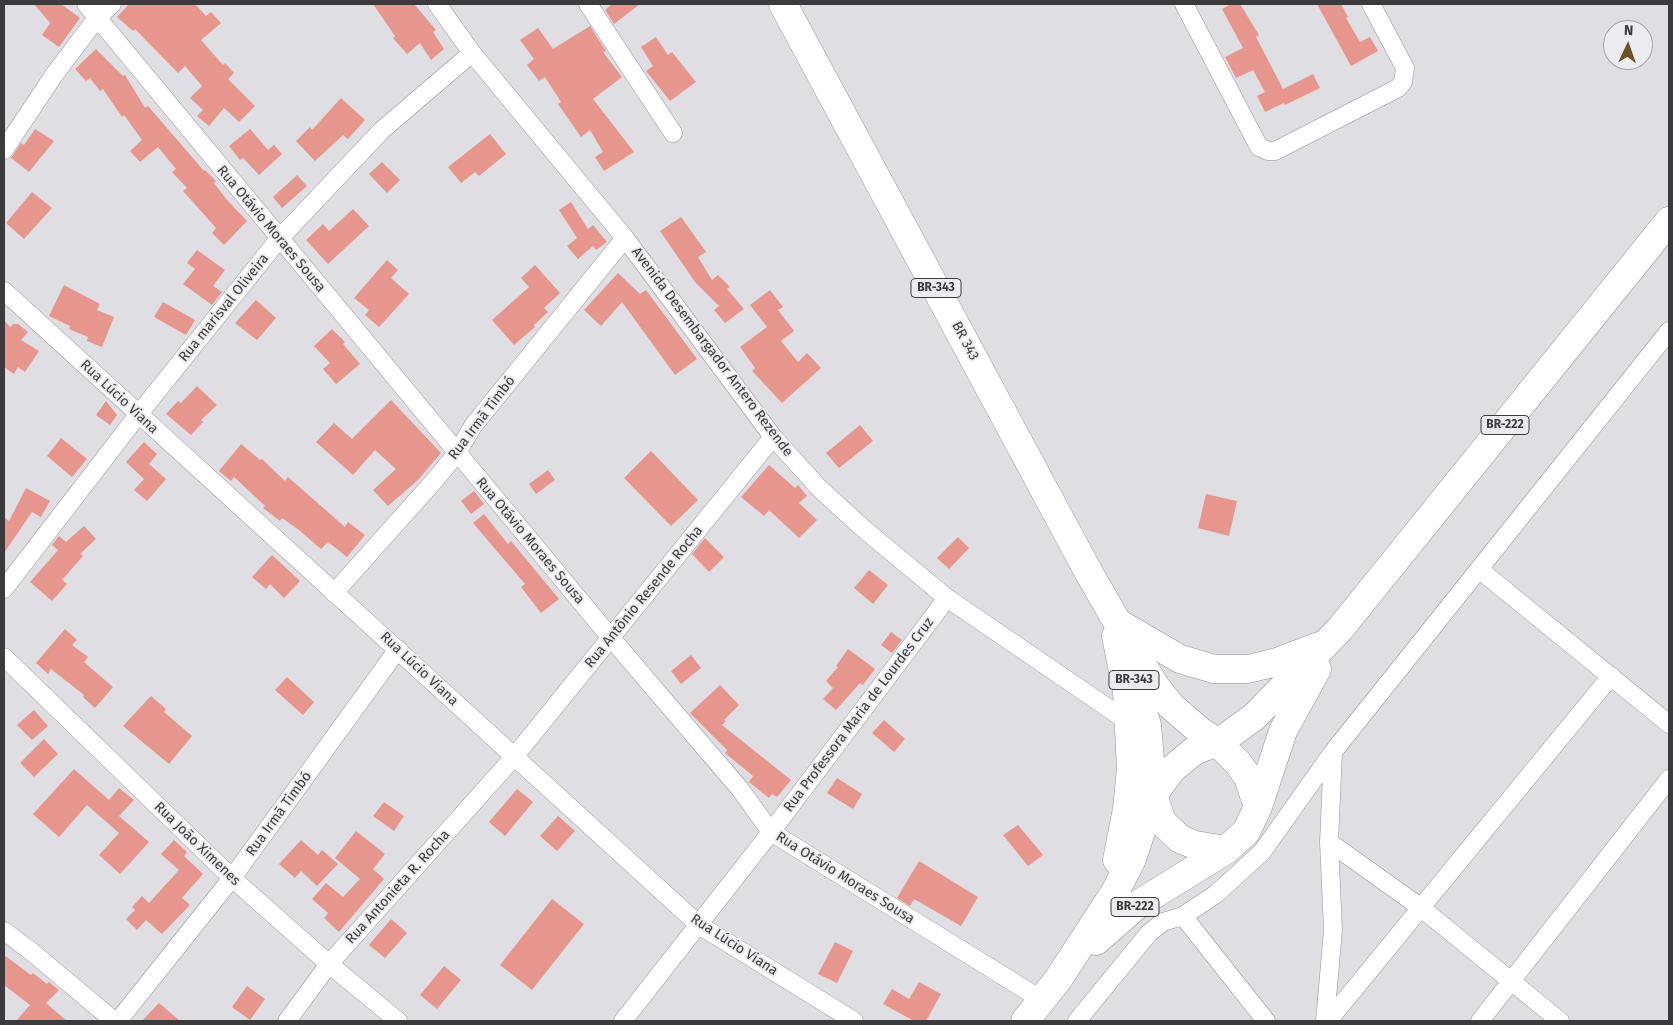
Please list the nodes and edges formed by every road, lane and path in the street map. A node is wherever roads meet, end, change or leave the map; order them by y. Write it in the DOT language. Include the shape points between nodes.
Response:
graph roads {
  1 [pos="86,4"];
  2 [pos="112,4"];
  3 [pos="437,4"];
  4 [pos="588,4"];
  5 [pos="783,4"];
  6 [pos="1184,4"];
  7 [pos="1371,4"];
  8 [pos="97,18"];
  9 [pos="472,53"];
  10 [pos="673,133"];
  11 [pos="4,150"];
  12 [pos="1669,221"];
  13 [pos="624,238"];
  14 [pos="280,239"];
  15 [pos="4,291"];
  16 [pos="1669,331"];
  17 [pos="138,415"];
  18 [pos="773,437"];
  19 [pos="457,453"];
  20 [pos="1480,570"];
  21 [pos="4,589"];
  22 [pos="334,594"];
  23 [pos="947,598"];
  24 [pos="1118,630"];
  25 [pos="1334,635"];
  26 [pos="611,638"];
  27 [pos="398,649"];
  28 [pos="4,657"];
  29 [pos="1611,676"];
  30 [pos="1130,723"];
  31 [pos="1669,724"];
  32 [pos="1216,741"];
  33 [pos="1333,752"];
  34 [pos="514,757"];
  35 [pos="1669,779"];
  36 [pos="1153,794"];
  37 [pos="1258,807"];
  38 [pos="771,832"];
  39 [pos="1329,842"];
  40 [pos="1226,850"];
  41 [pos="232,878"];
  42 [pos="1106,906"];
  43 [pos="1420,907"];
  44 [pos="1183,916"];
  45 [pos="698,925"];
  46 [pos="4,931"];
  47 [pos="329,964"];
  48 [pos="1511,982"];
  49 [pos="1049,990"];
  50 [pos="116,1021"];
  51 [pos="287,1021"];
  52 [pos="398,1021"];
  53 [pos="623,1021"];
  54 [pos="854,1021"];
  55 [pos="1025,1021"];
  56 [pos="1077,1021"];
  57 [pos="1266,1021"];
  58 [pos="1326,1021"];
  59 [pos="1480,1021"];
  60 [pos="1560,1021"];
  1 -- 8 [label="street, Rua Otávio Moraes Sousa"];
  2 -- 8 [label="street"];
  3 -- 9 [label="street, Avenida Desembargador Antero Rezende"];
  4 -- 10 [label="street"];
  5 -- 24 [label="main road, BR 343 / BR-343"];
  6 -- 7 [label="street" via="1259,147 1268,152 1398,88 1403,82 1405,68"];
  8 -- 11 [label="street"];
  8 -- 14 [label="street, Rua Otávio Moraes Sousa"];
  9 -- 13 [label="street, Avenida Desembargador Antero Rezende"];
  9 -- 14 [label="street, Rua marisval Oliveira" via="382,130"];
  12 -- 25 [label="main road, BR-222"];
  13 -- 18 [label="street, Avenida Desembargador Antero Rezende"];
  13 -- 19 [label="street, Rua Irmã Timbó" via="473,426"];
  14 -- 17 [label="street, Rua marisval Oliveira"];
  14 -- 19 [label="street, Rua Otávio Moraes Sousa"];
  15 -- 17 [label="street, Rua Lúcio Viana"];
  16 -- 20 [label="street"];
  17 -- 21 [label="street, Rua marisval Oliveira"];
  17 -- 22 [label="street, Rua Lúcio Viana"];
  18 -- 23 [label="street, Avenida Desembargador Antero Rezende" via="820,489"];
  18 -- 26 [label="street, Rua Antônio Resende Rocha"];
  19 -- 22 [label="street, Rua Irmã Timbó"];
  19 -- 26 [label="street, Rua Otávio Moraes Sousa"];
  20 -- 29 [label="street"];
  20 -- 33 [label="street"];
  22 -- 27 [label="street, Rua Lúcio Viana"];
  23 -- 30 [label="street, Avenida Desembargador Antero Rezende"];
  23 -- 38 [label="street, Rua Professora Maria de Lourdes Cruz"];
  24 -- 25 [label="main road" via="1180,659 1214,668 1248,668 1276,662"];
  24 -- 30 [label="main road"];
  24 -- 32 [label="main road, BR-343" via="1171,706"];
  24 -- 36 [label="main road, BR-343" via="1147,725"];
  25 -- 32 [label="main road, BR-222" via="1254,717"];
  25 -- 37 [label="main road, BR-222" via="1283,731"];
  26 -- 34 [label="street, Rua Antônio Resende Rocha"];
  26 -- 38 [label="street, Rua Otávio Moraes Sousa" via="740,790"];
  27 -- 34 [label="street, Rua Lúcio Viana"];
  27 -- 41 [label="street, Rua Irmã Timbó"];
  28 -- 41 [label="street, Rua João Ximenes"];
  29 -- 31 [label="street"];
  29 -- 43 [label="street"];
  30 -- 42 [label="main road" via="1131,769 1127,809"];
  32 -- 36 [label="main road, BR-222" via="1183,759"];
  32 -- 37 [label="main road, BR-343" via="1248,777"];
  33 -- 39 [label="street"];
  33 -- 44 [label="street" via="1262,852 1216,894"];
  34 -- 45 [label="street, Rua Lúcio Viana"];
  34 -- 47 [label="street, Rua Antonieta R. Rocha"];
  35 -- 48 [label="street"];
  36 -- 40 [label="main road, BR-343" via="1162,822 1180,839"];
  36 -- 42 [label="main road, BR-222" via="1132,859"];
  37 -- 40 [label="main road, BR-222" via="1246,832"];
  38 -- 45 [label="street, Rua Professora Maria de Lourdes Cruz"];
  38 -- 49 [label="street, Rua Otávio Moraes Sousa"];
  39 -- 43 [label="street"];
  39 -- 58 [label="street" via="1333,930"];
  40 -- 49 [label="main road, BR-222" via="1137,904 1110,926"];
  41 -- 47 [label="street, Rua João Ximenes"];
  41 -- 50 [label="street, Rua Irmã Timbó"];
  42 -- 49 [label="main road, BR-222"];
  43 -- 48 [label="street"];
  43 -- 58 [label="street"];
  44 -- 56 [label="street" via="1163,922 1149,933"];
  44 -- 57 [label="street"];
  45 -- 53 [label="street, Rua Professora Maria de Lourdes Cruz"];
  45 -- 54 [label="street, Rua Lúcio Viana"];
  46 -- 50 [label="street"];
  47 -- 51 [label="street, Rua Antonieta R. Rocha"];
  47 -- 52 [label="street, Rua João Ximenes"];
  48 -- 59 [label="street"];
  48 -- 60 [label="street"];
  49 -- 55 [label="main road, BR-222"];
}
